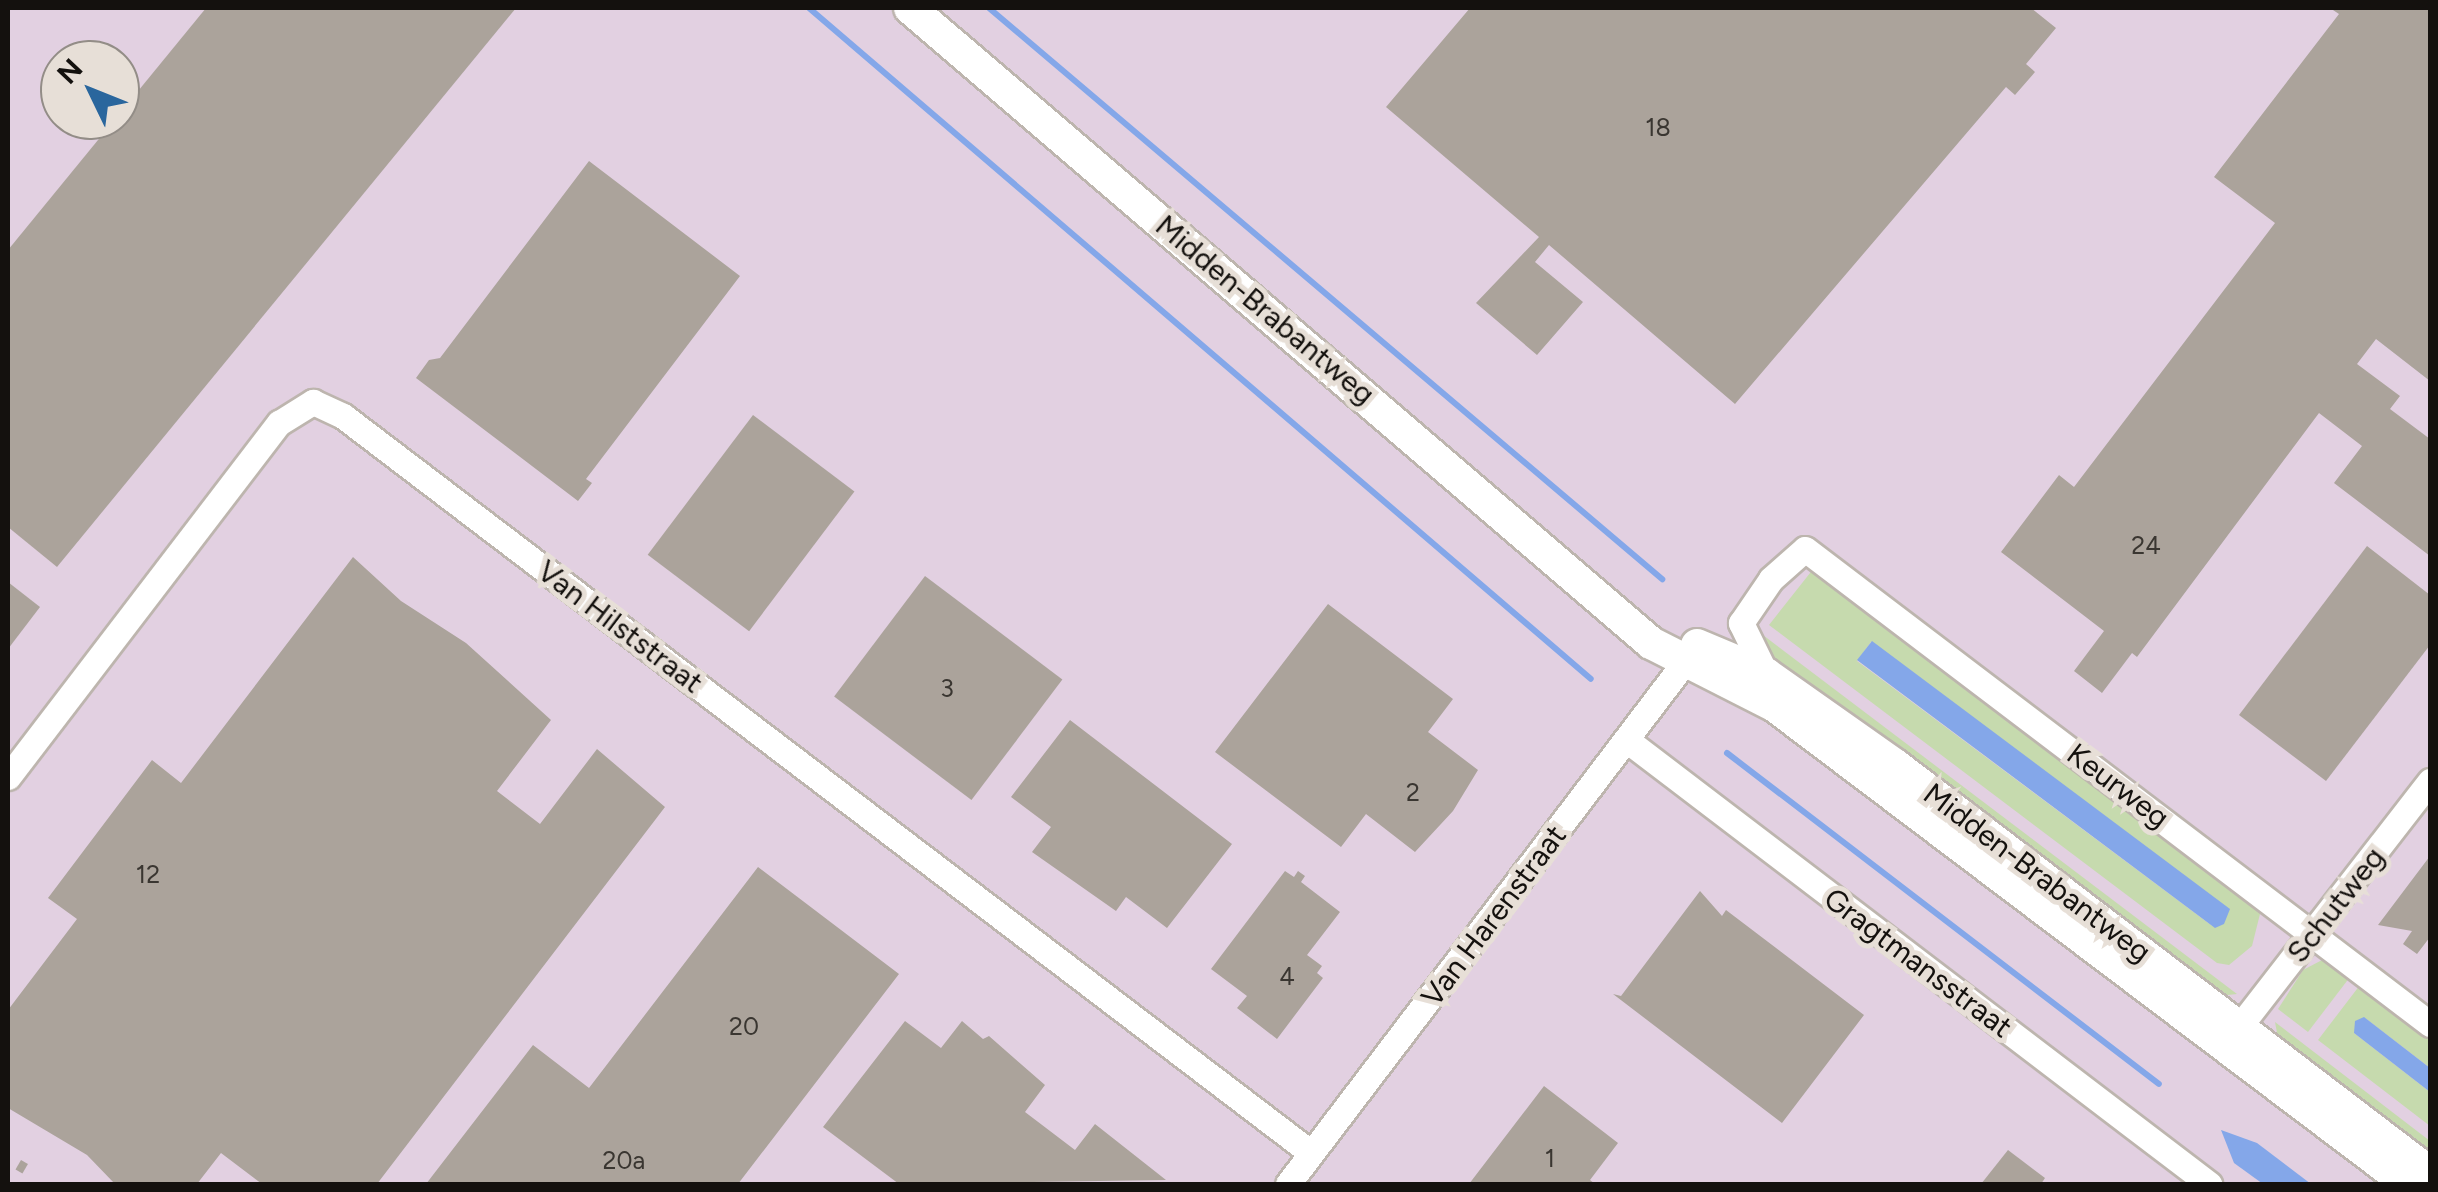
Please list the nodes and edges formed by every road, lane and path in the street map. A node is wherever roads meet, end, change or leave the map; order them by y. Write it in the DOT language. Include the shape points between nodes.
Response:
graph roads {
  1 [pos="910,8"];
  2 [pos="1692,654"];
  3 [pos="1766,674"];
  4 [pos="1628,741"];
  5 [pos="8,777"];
  6 [pos="2430,782"];
  7 [pos="2314,935"];
  8 [pos="2430,1024"];
  9 [pos="2233,1036"];
  10 [pos="1312,1153"];
  11 [pos="2430,1173"];
  12 [pos="1288,1184"];
  13 [pos="2210,1184"];
  14 [pos="2408,1184"];
  1 -- 2 [label="street, Midden-Brabantweg" via="1621,612"];
  2 -- 3 [label="street, Midden-Brabantweg"];
  2 -- 4 [label="street, Van Harenstraat"];
  2 -- 9 [label="street, Midden-Brabantweg" via="1775,706"];
  3 -- 7 [label="street, Keurweg" via="1741,622 1758,593 1805,548"];
  3 -- 9 [label="street, Midden-Brabantweg"];
  4 -- 10 [label="street, Van Harenstraat"];
  4 -- 13 [label="street, Gragtmansstraat"];
  5 -- 10 [label="street, Van Hilststraat" via="278,424 298,407 328,407"];
  6 -- 7 [label="street, Schutweg"];
  7 -- 8 [label="street, Keurweg"];
  7 -- 9 [label="street, Schutweg"];
  9 -- 11 [label="street, Midden-Brabantweg"];
  9 -- 14 [label="street, Midden-Brabantweg"];
  10 -- 12 [label="street, Van Harenstraat"];
}
